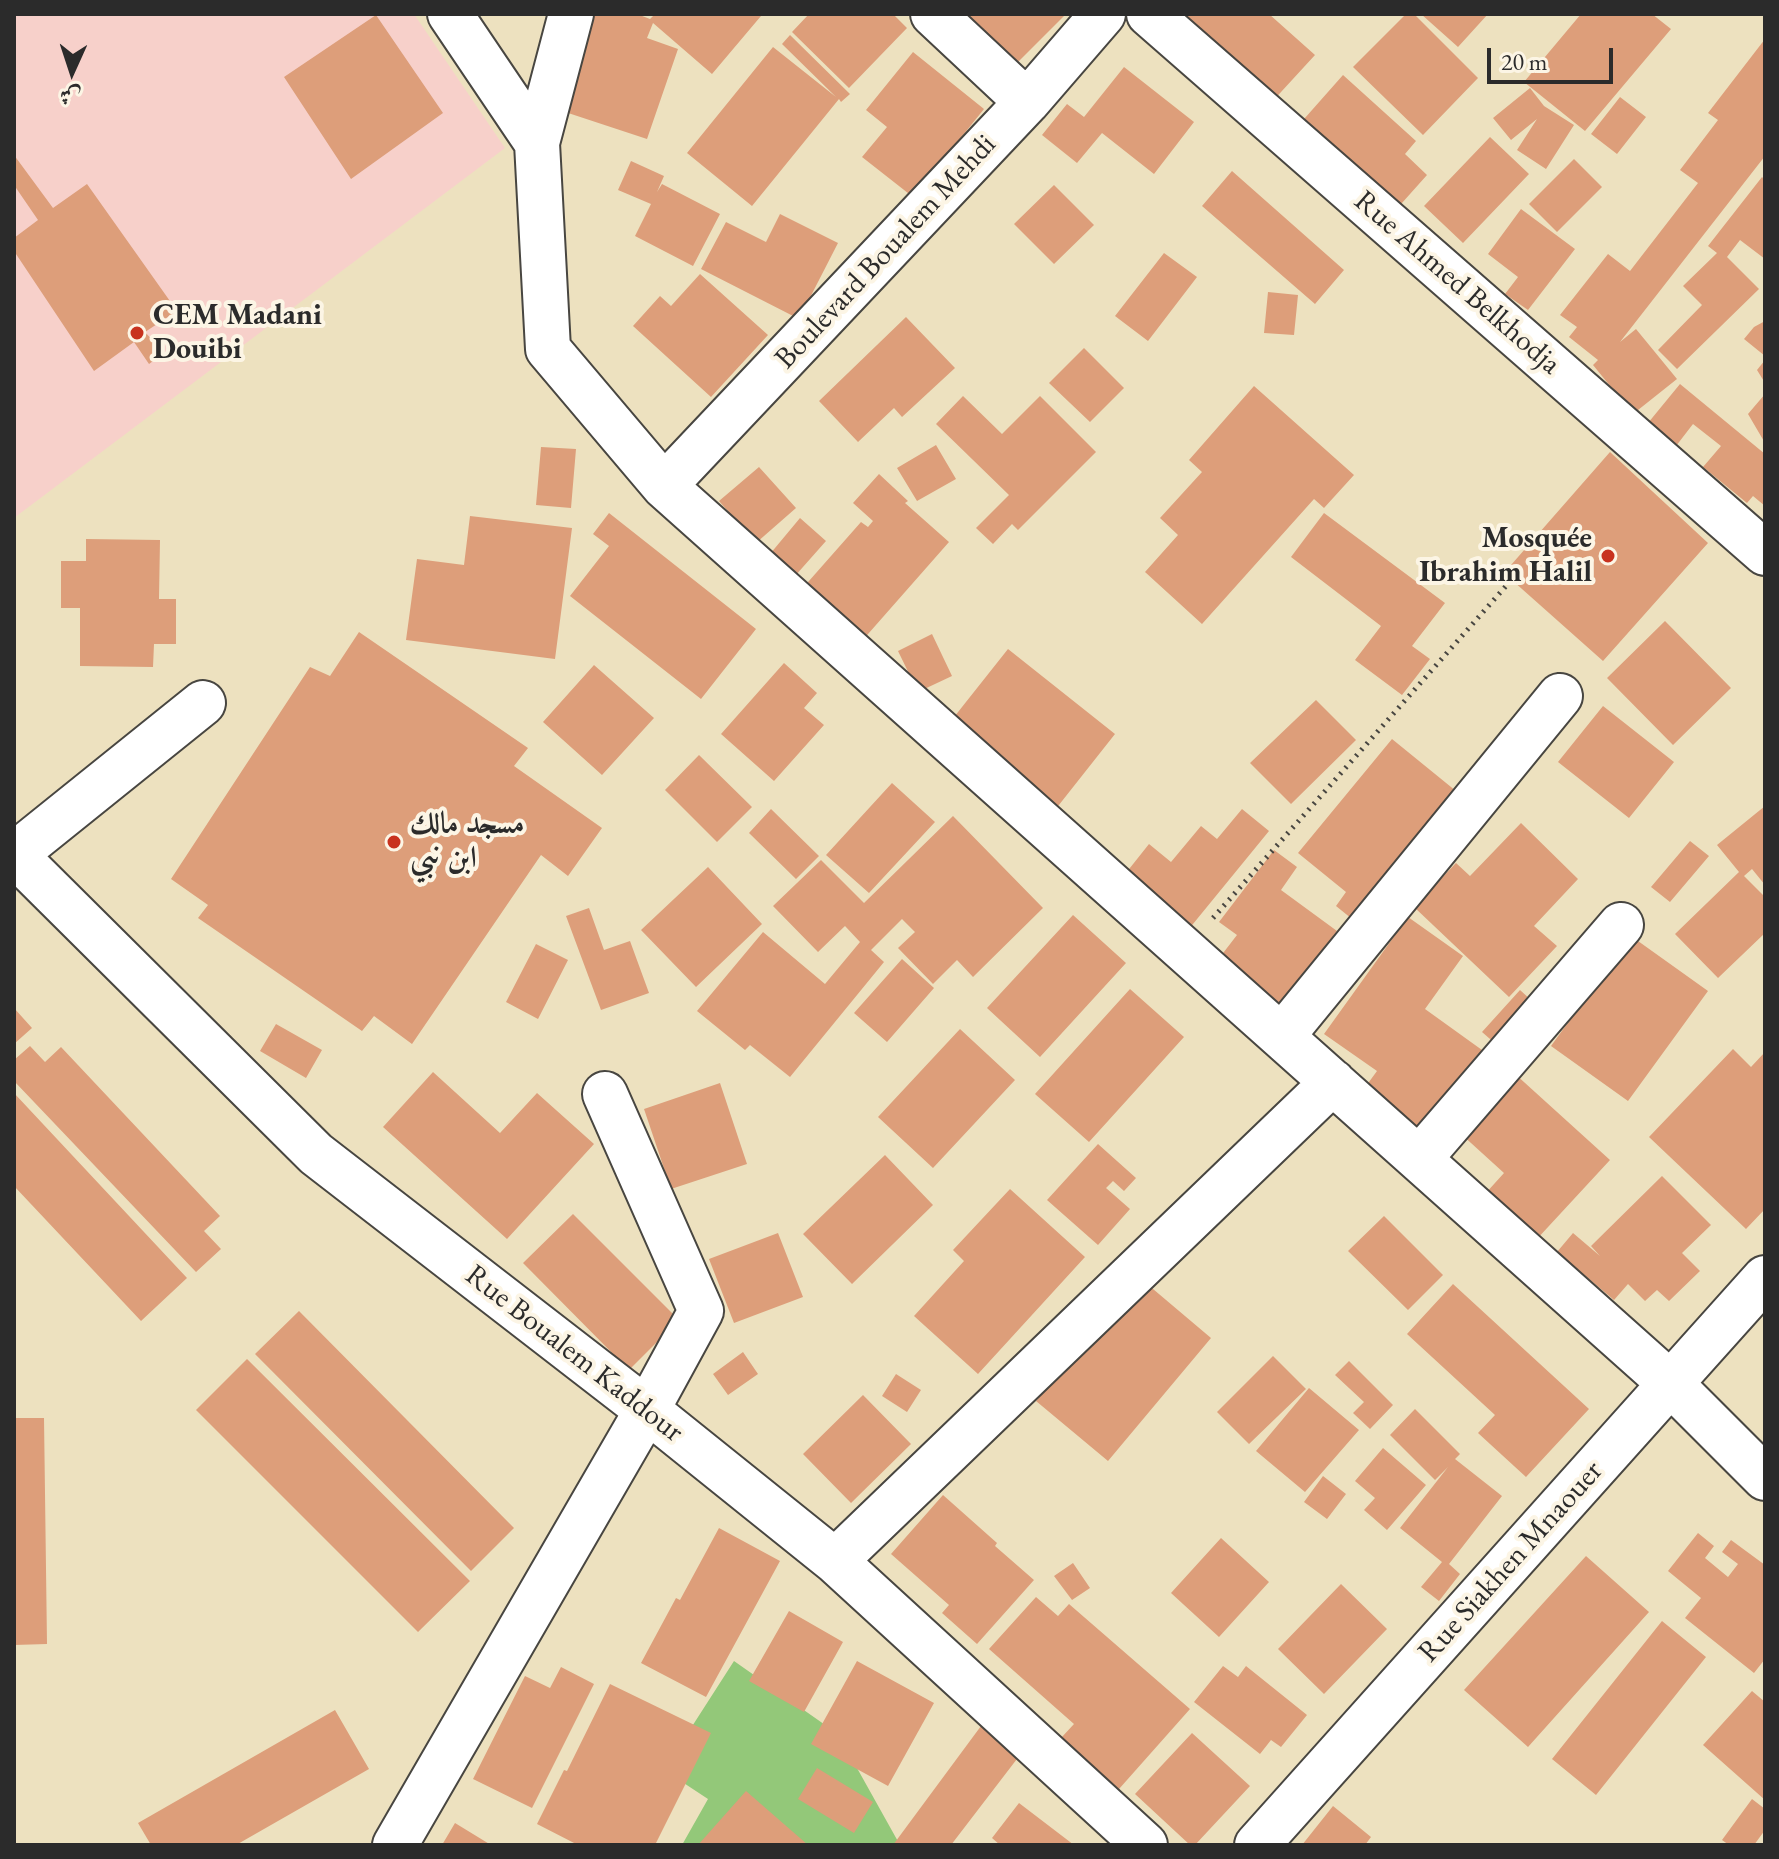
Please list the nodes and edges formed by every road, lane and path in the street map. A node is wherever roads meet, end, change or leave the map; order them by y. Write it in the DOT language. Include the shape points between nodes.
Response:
graph roads {
  1 [pos="450,14"];
  2 [pos="571,14"];
  3 [pos="933,14"];
  4 [pos="1103,14"];
  5 [pos="1149,14"];
  6 [pos="1027,102"];
  7 [pos="537,143"];
  8 [pos="664,486"];
  9 [pos="1765,553"];
  10 [pos="1506,586"];
  11 [pos="1560,696"];
  12 [pos="203,703"];
  13 [pos="14,854"];
  14 [pos="1621,925"];
  15 [pos="1184,950"];
  16 [pos="1282,1036"];
  17 [pos="1333,1082"];
  18 [pos="605,1094"];
  19 [pos="1419,1159"];
  20 [pos="1765,1278"];
  21 [pos="1671,1384"];
  22 [pos="647,1410"];
  23 [pos="1765,1478"];
  24 [pos="835,1561"];
  25 [pos="395,1845"];
  26 [pos="1145,1845"];
  27 [pos="1257,1845"];
  1 -- 7 [label="street"];
  2 -- 7 [label="street"];
  3 -- 6 [label="street"];
  4 -- 6 [label="street, Boulevard Boualem Mehdi"];
  5 -- 9 [label="street, Rue Ahmed Belkhodja"];
  6 -- 8 [label="street, Boulevard Boualem Mehdi"];
  7 -- 8 [label="street" via="548,349"];
  8 -- 15 [label="street"];
  10 -- 15 [label="path"];
  11 -- 16 [label="street"];
  12 -- 13 [label="street"];
  13 -- 22 [label="street, Rue Boualem Kaddour" via="316,1154"];
  14 -- 19 [label="street"];
  15 -- 16 [label="street"];
  16 -- 17 [label="street"];
  17 -- 19 [label="street"];
  17 -- 24 [label="street"];
  18 -- 22 [label="street" via="701,1311"];
  19 -- 21 [label="street"];
  20 -- 21 [label="street, Rue Siakhen Mnaouer"];
  21 -- 23 [label="street"];
  21 -- 27 [label="street, Rue Siakhen Mnaouer"];
  22 -- 24 [label="street, Rue Boualem Kaddour"];
  22 -- 25 [label="street"];
  24 -- 26 [label="street, Rue Boualem Kaddour"];
}
